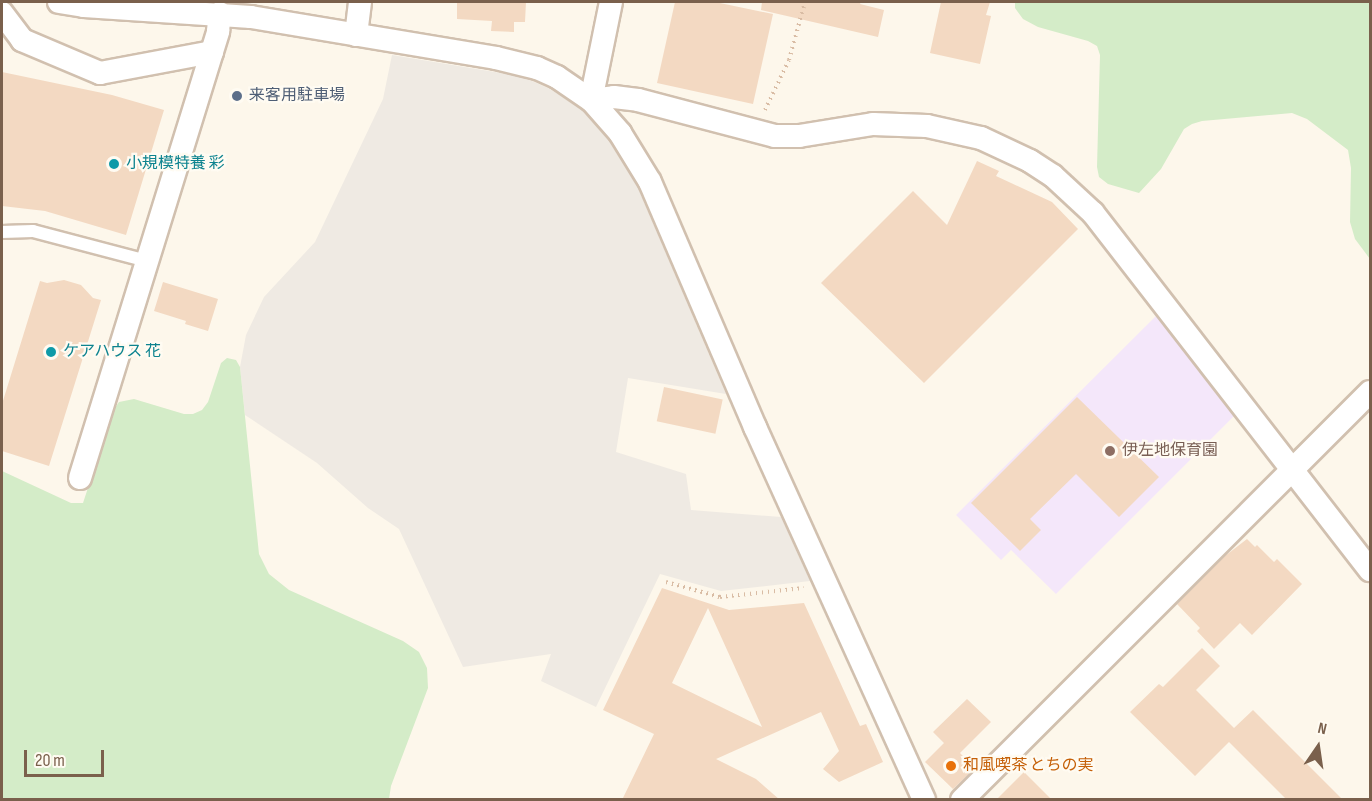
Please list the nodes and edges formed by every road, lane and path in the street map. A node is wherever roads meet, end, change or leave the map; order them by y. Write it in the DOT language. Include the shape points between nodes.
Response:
graph roads {
  1 [pos="59,2"];
  2 [pos="360,2"];
  3 [pos="611,2"];
  4 [pos="805,2"];
  5 [pos="2,13"];
  6 [pos="220,13"];
  7 [pos="356,35"];
  8 [pos="212,52"];
  9 [pos="591,100"];
  10 [pos="759,134"];
  11 [pos="2,232"];
  12 [pos="147,261"];
  13 [pos="1371,392"];
  14 [pos="1293,470"];
  15 [pos="80,478"];
  16 [pos="1371,570"];
  17 [pos="666,582"];
  18 [pos="827,585"];
  19 [pos="924,800"];
  20 [pos="963,800"];
  1 -- 6 [label="street"];
  2 -- 7 [label="street"];
  3 -- 9 [label="street"];
  4 -- 10 [label="path" via="795,42 763,114"];
  5 -- 8 [label="street" via="22,40 100,74"];
  6 -- 7 [label="street"];
  6 -- 8 [label="street"];
  7 -- 9 [label="street" via="517,62 557,77"];
  8 -- 12 [label="street"];
  9 -- 10 [label="street" via="638,100"];
  9 -- 18 [label="street" via="620,133 651,182"];
  10 -- 14 [label="street" via="799,136 873,124 927,126 981,138 1030,161 1074,193 1093,213"];
  11 -- 12 [label="lane" via="33,231"];
  12 -- 15 [label="street"];
  13 -- 14 [label="street"];
  14 -- 16 [label="street"];
  14 -- 20 [label="street"];
  17 -- 18 [label="path" via="720,597"];
  18 -- 19 [label="street"];
}
